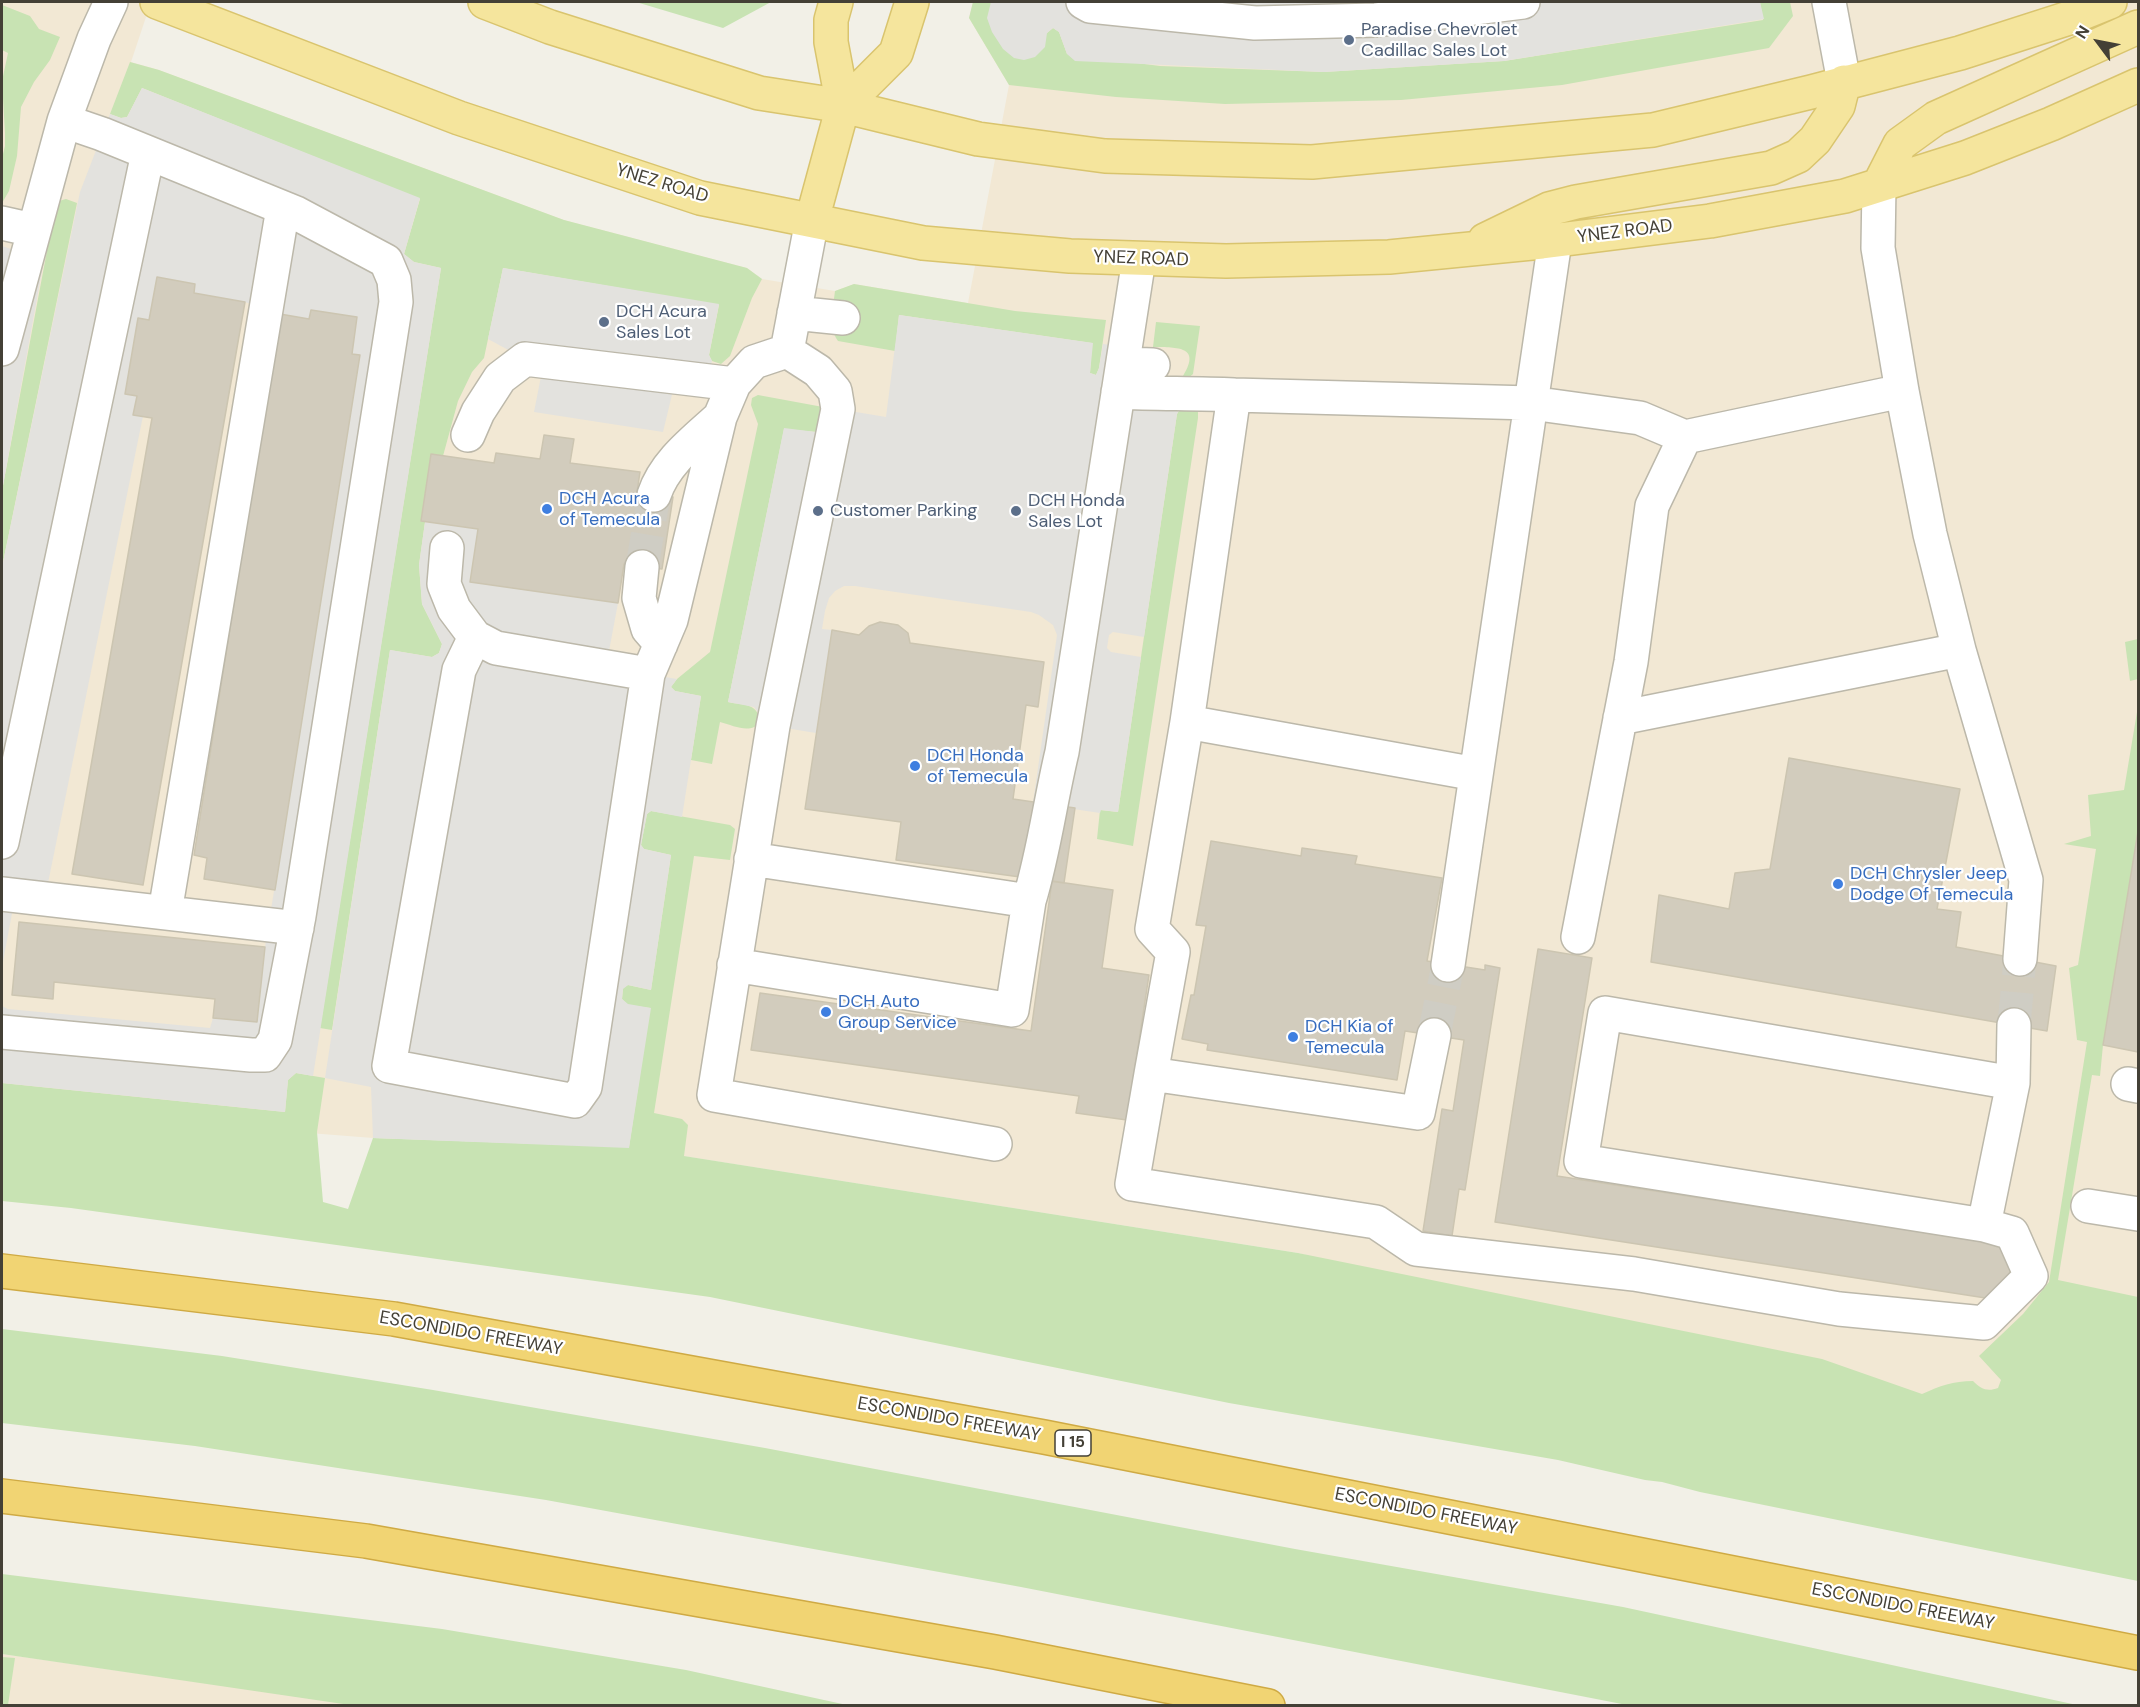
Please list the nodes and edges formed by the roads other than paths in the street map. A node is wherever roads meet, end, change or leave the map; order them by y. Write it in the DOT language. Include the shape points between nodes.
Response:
graph roads {
  1 [pos="111,2"];
  2 [pos="157,2"];
  3 [pos="485,2"];
  4 [pos="836,2"];
  5 [pos="912,2"];
  6 [pos="1083,2"];
  7 [pos="1523,2"];
  8 [pos="1829,2"];
  9 [pos="2110,2"];
  10 [pos="2139,27"];
  11 [pos="1845,82"];
  12 [pos="2139,85"];
  13 [pos="843,106"];
  14 [pos="64,121"];
  15 [pos="148,153"];
  16 [pos="1879,186"];
  17 [pos="283,208"];
  18 [pos="812,220"];
  19 [pos="2,223"];
  20 [pos="33,230"];
  21 [pos="1554,241"];
  22 [pos="1464,250"];
  23 [pos="1138,259"];
  24 [pos="794,313"];
  25 [pos="843,318"];
  26 [pos="2,349"];
  27 [pos="787,351"];
  28 [pos="1144,378"];
  29 [pos="734,384"];
  30 [pos="1902,391"];
  31 [pos="1234,395"];
  32 [pos="1531,403"];
  33 [pos="720,417"];
  34 [pos="468,435"];
  35 [pos="1685,437"];
  36 [pos="654,495"];
  37 [pos="447,548"];
  38 [pos="642,567"];
  39 [pos="475,637"];
  40 [pos="661,644"];
  41 [pos="1959,650"];
  42 [pos="648,674"];
  43 [pos="1620,718"];
  44 [pos="1187,722"];
  45 [pos="1476,774"];
  46 [pos="2,842"];
  47 [pos="751,859"];
  48 [pos="2,894"];
  49 [pos="1029,901"];
  50 [pos="165,912"];
  51 [pos="297,928"];
  52 [pos="1578,937"];
  53 [pos="2020,959"];
  54 [pos="734,965"];
  55 [pos="1449,965"];
  56 [pos="2014,1025"];
  57 [pos="2,1032"];
  58 [pos="1434,1035"];
  59 [pos="1151,1074"];
  60 [pos="2013,1083"];
  61 [pos="995,1144"];
  62 [pos="2088,1206"];
  63 [pos="2139,1214"];
  64 [pos="1984,1225"];
  65 [pos="2,1271"];
  66 [pos="2,1496"];
  67 [pos="2139,1653"];
  68 [pos="1268,1706"];
  1 -- 14 [label="lane"];
  2 -- 18 [label="main road, YNEZ ROAD" via="459,118 555,150 700,198"];
  3 -- 13 [label="main road" via="550,27 759,93"];
  4 -- 13 [label="main road" via="831,42"];
  5 -- 13 [label="main road" via="896,53"];
  6 -- 7 [label="lane" via="1090,6 1255,23 1376,20"];
  8 -- 11 [label="lane"];
  9 -- 11 [label="main road" via="1960,53"];
  10 -- 16 [label="main road" via="1936,118 1900,144"];
  11 -- 13 [label="main road" via="1653,130 1312,162 1105,156 970,137"];
  11 -- 22 [label="main road" via="1830,122 1815,140 1798,156 1771,168 1549,209"];
  12 -- 16 [label="main road, YNEZ ROAD" via="1965,158"];
  13 -- 18 [label="main road"];
  14 -- 15 [label="lane"];
  14 -- 20 [label="lane"];
  15 -- 17 [label="lane"];
  15 -- 46 [label="lane"];
  16 -- 21 [label="main road, YNEZ ROAD" via="1845,196 1710,220"];
  16 -- 30 [label="lane" via="1878,248"];
  17 -- 50 [label="lane"];
  17 -- 51 [label="lane" via="386,261 394,279 396,302"];
  18 -- 23 [label="main road, YNEZ ROAD" via="923,243"];
  18 -- 24 [label="lane"];
  19 -- 20 [label="lane"];
  20 -- 26 [label="lane"];
  21 -- 22 [label="main road, YNEZ ROAD"];
  21 -- 32 [label="lane"];
  22 -- 23 [label="main road, YNEZ ROAD" via="1389,257"];
  23 -- 28 [label="lane"];
  24 -- 25 [label="lane"];
  24 -- 27 [label="lane"];
  27 -- 29 [label="lane" via="754,362"];
  27 -- 47 [label="lane" via="818,371 835,391 838,409 773,726"];
  28 -- 31 [label="lane" via="1191,392"];
  28 -- 49 [label="lane"];
  29 -- 33 [label="lane"];
  29 -- 34 [label="lane" via="525,359 500,378"];
  30 -- 35 [label="lane"];
  30 -- 41 [label="lane" via="1930,534"];
  31 -- 32 [label="lane"];
  31 -- 44 [label="lane"];
  32 -- 35 [label="lane" via="1640,418"];
  32 -- 45 [label="lane"];
  33 -- 36 [label="lane" via="681,453 660,479"];
  33 -- 40 [label="lane" via="671,620"];
  35 -- 43 [label="lane" via="1652,506"];
  37 -- 39 [label="lane" via="444,584 454,609"];
  38 -- 40 [label="lane" via="639,598 648,629"];
  39 -- 42 [label="lane" via="495,648"];
  39 -- 42 [label="lane" via="459,670 389,1066 575,1101 585,1087"];
  40 -- 42 [label="lane"];
  41 -- 43 [label="lane"];
  41 -- 53 [label="lane" via="2026,880"];
  43 -- 52 [label="lane"];
  44 -- 45 [label="lane"];
  44 -- 59 [label="lane" via="1152,929 1173,952"];
  45 -- 55 [label="lane"];
  47 -- 49 [label="lane"];
  47 -- 54 [label="lane"];
  48 -- 50 [label="lane"];
  49 -- 54 [label="lane" via="1012,1010"];
  50 -- 51 [label="lane"];
  51 -- 57 [label="lane" via="275,1040 265,1055"];
  54 -- 61 [label="lane" via="714,1095"];
  56 -- 60 [label="lane"];
  58 -- 59 [label="lane" via="1418,1113"];
  59 -- 64 [label="lane" via="1132,1184 1376,1222 1416,1250 1634,1274 1839,1309 1984,1323 2031,1276 2012,1233"];
  60 -- 64 [label="lane"];
  60 -- 64 [label="lane" via="1605,1013 1581,1161"];
  62 -- 63 [label="lane"];
  65 -- 67 [label="highway, ESCONDIDO FREEWAY / I 15" via="394,1319 1044,1437"];
  66 -- 68 [label="highway" via="366,1541 995,1652"];
}
